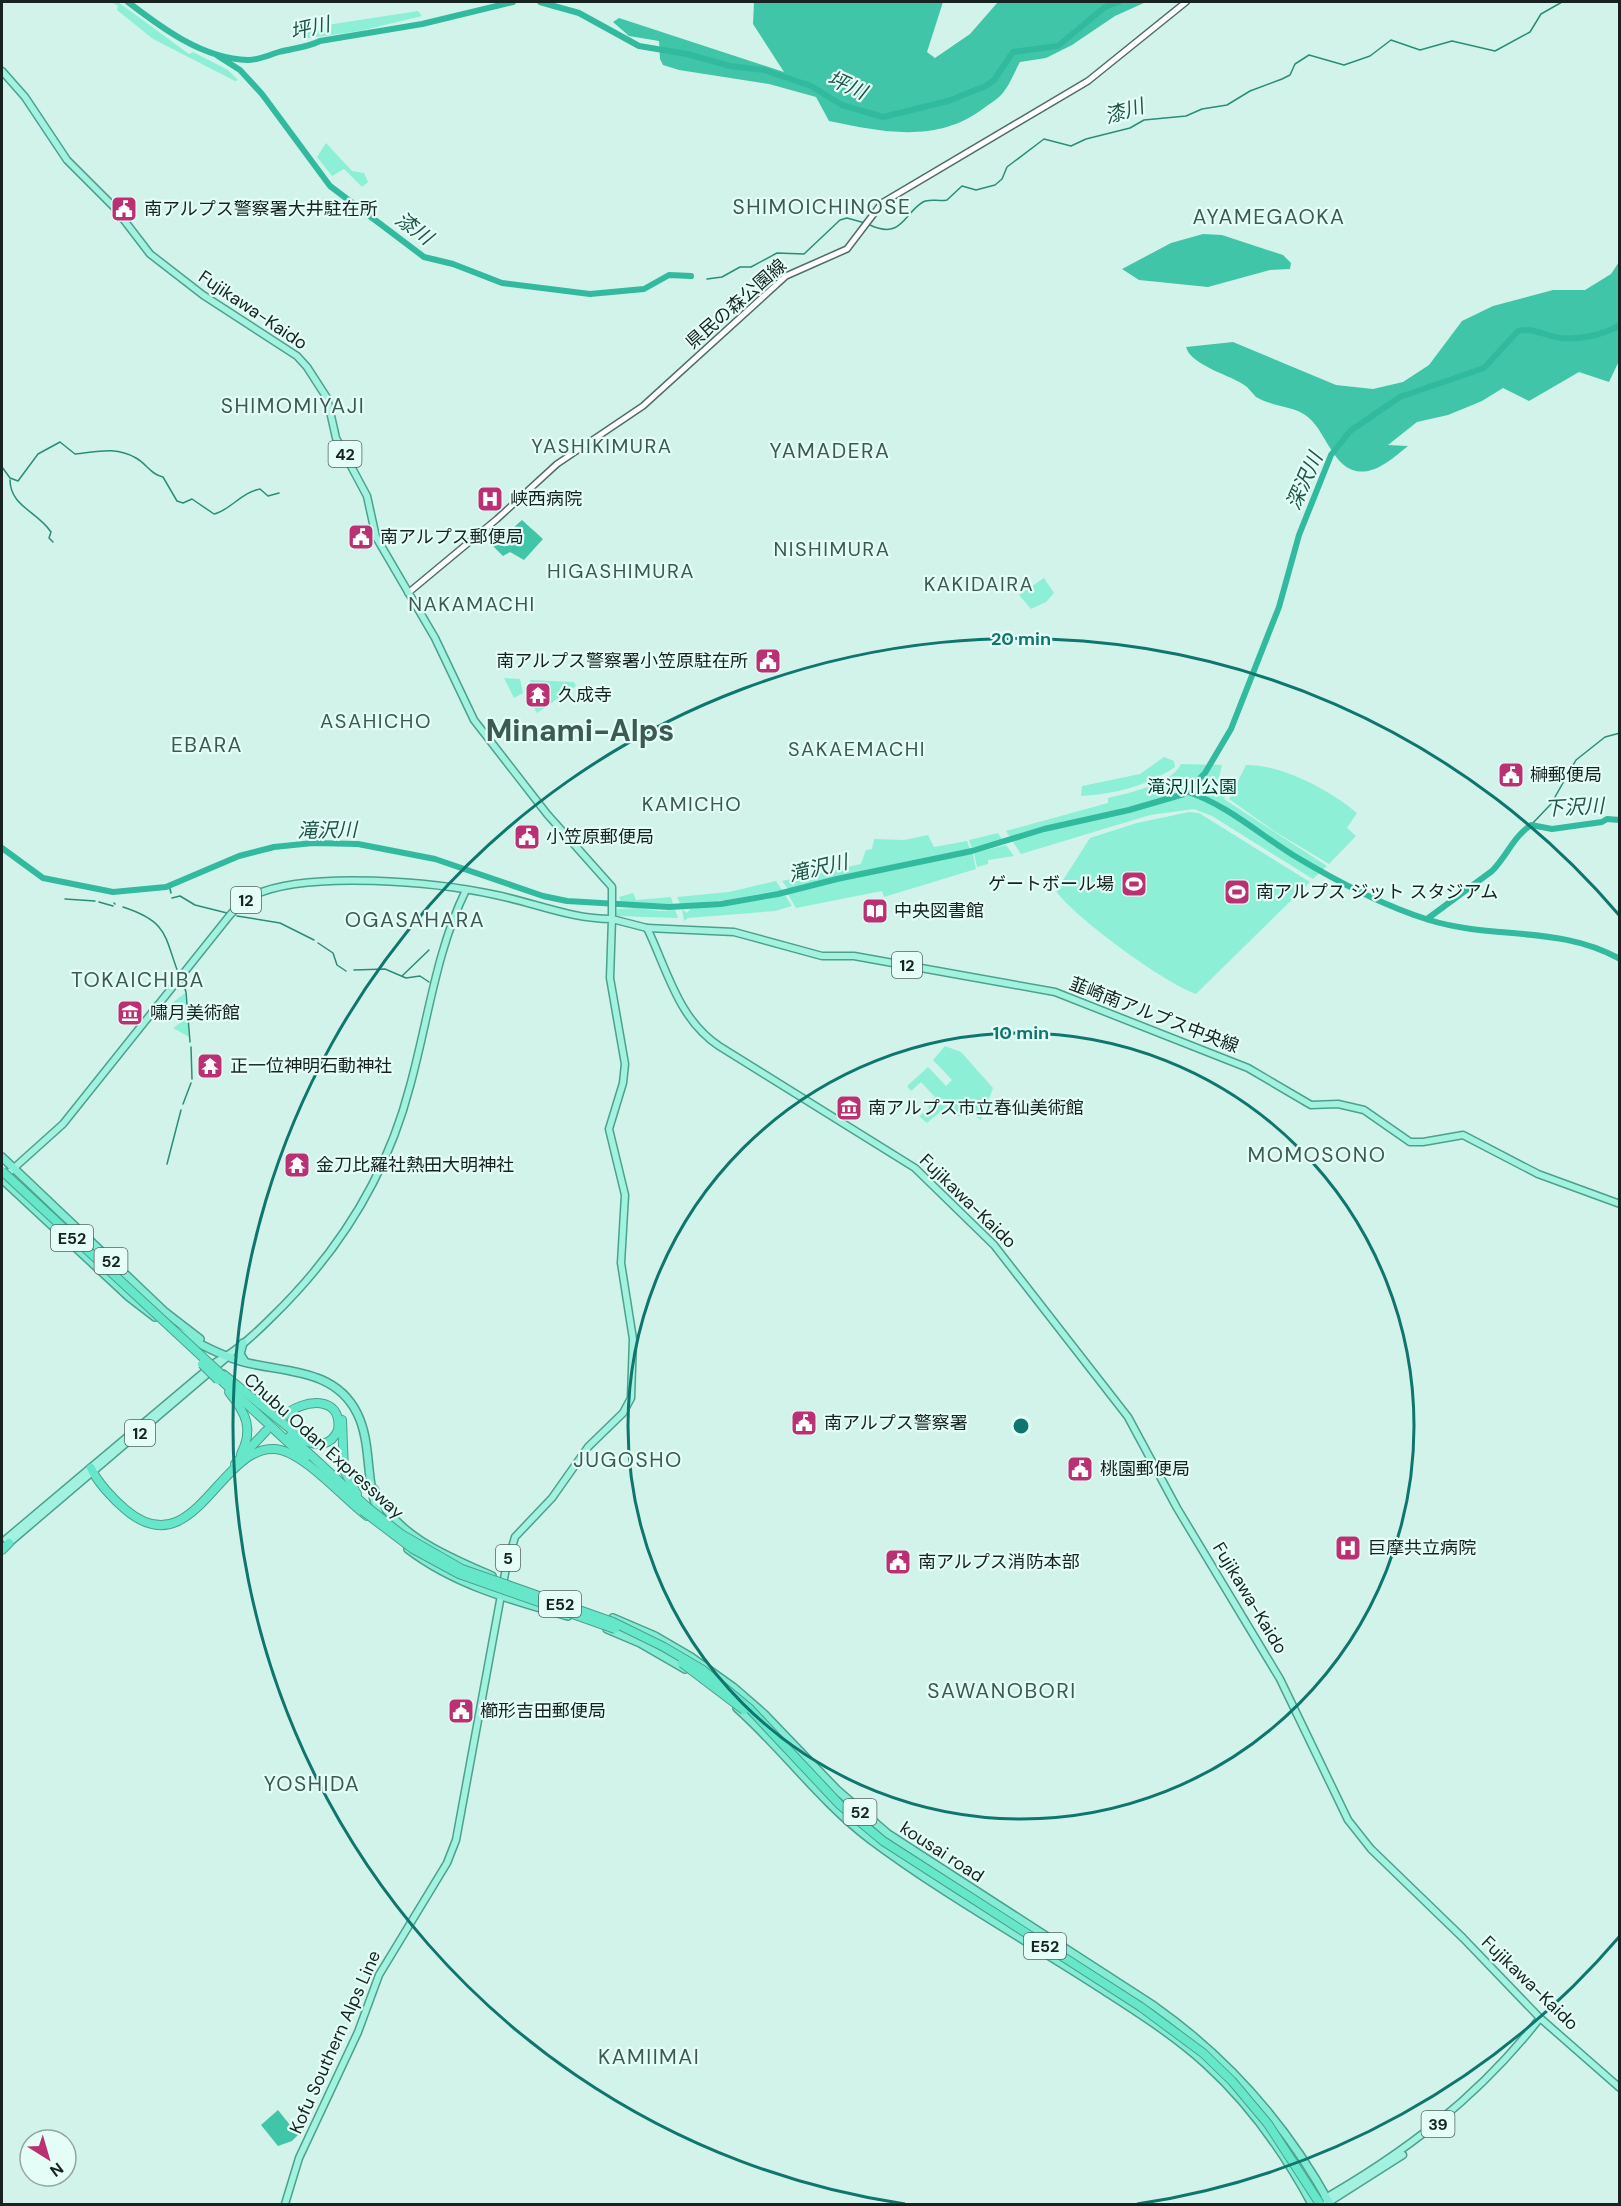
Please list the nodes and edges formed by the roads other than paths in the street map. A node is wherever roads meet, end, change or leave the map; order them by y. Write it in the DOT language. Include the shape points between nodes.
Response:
graph roads {
  1 [pos="1186,2"];
  2 [pos="2,71"];
  3 [pos="408,593"];
  4 [pos="466,890"];
  5 [pos="612,917"];
  6 [pos="647,928"];
  7 [pos="2,1157"];
  8 [pos="14,1169"];
  9 [pos="2,1171"];
  10 [pos="2,1179"];
  11 [pos="1620,1204"];
  12 [pos="143,1305"];
  13 [pos="243,1344"];
  14 [pos="214,1351"];
  15 [pos="228,1356"];
  16 [pos="216,1362"];
  17 [pos="245,1362"];
  18 [pos="220,1377"];
  19 [pos="267,1432"];
  20 [pos="368,1466"];
  21 [pos="235,1467"];
  22 [pos="93,1470"];
  23 [pos="365,1509"];
  24 [pos="6,1542"];
  25 [pos="2,1550"];
  26 [pos="504,1581"];
  27 [pos="502,1596"];
  28 [pos="1540,2018"];
  29 [pos="1620,2088"];
  30 [pos="1328,2202"];
  31 [pos="285,2205"];
  32 [pos="1316,2205"];
  1 -- 3 [label="main road, 県民の森公園線" via="1088,81 882,203 847,249 786,276 643,406 557,464"];
  2 -- 3 [label="main road, Fujikawa-Kaido / 42" via="26,97 67,160 114,207 150,254 208,298 297,356 308,368 327,398 336,438 367,496 376,537"];
  3 -- 5 [label="main road, Fujikawa-Kaido / 42" via="478,725 547,814 612,887"];
  4 -- 5 [label="main road, 12" via="578,916"];
  4 -- 8 [label="main road, 12" via="369,880 282,886 248,898 230,915 63,1124"];
  4 -- 13 [label="main road, 12" via="447,937 405,1105 382,1166 352,1220 316,1270"];
  5 -- 6 [label="main road"];
  5 -- 26 [label="main road, Kofu Southern Alps Line / 5" via="610,978 625,1064 609,1130 625,1195 621,1275 633,1339 632,1391 623,1413 588,1447 552,1498 515,1537"];
  6 -- 11 [label="main road, 韮崎南アルプス中央線 / 12" via="734,932 822,956 854,956 1046,990 1248,1068 1311,1105 1338,1104 1364,1110 1410,1142 1463,1135 1538,1174"];
  6 -- 28 [label="main road, Fujikawa-Kaido" via="677,996 704,1035 915,1168 1008,1261 1128,1417 1280,1679 1348,1820 1371,1849"];
  7 -- 8 [label="highway, kousai road / 52"];
  8 -- 10 [label="main road, 12"];
  8 -- 15 [label="highway, kousai road / 52" via="165,1312 194,1336"];
  9 -- 12 [label="highway, Chubu Odan Expressway / E52, bridge"];
  10 -- 14 [label="highway, kousai road / 52" via="129,1297 168,1326"];
  12 -- 18 [label="highway, Chubu Odan Expressway / E52, bridge"];
  12 -- 18 [label="highway, Chubu Odan Expressway / E52, bridge"];
  13 -- 15 [label="main road, 12"];
  13 -- 17 [label="highway" via="240,1354"];
  14 -- 15 [label="highway, kousai road / 52"];
  14 -- 16 [label="highway"];
  15 -- 16 [label="main road, 12"];
  15 -- 17 [label="highway, kousai road / 52"];
  15 -- 22 [label="main road, 12"];
  16 -- 22 [label="main road, 12"];
  17 -- 20 [label="highway, kousai road / 52" via="313,1376 340,1391 362,1423"];
  18 -- 21 [label="highway" via="248,1423 247,1440"];
  18 -- 23 [label="highway, Chubu Odan Expressway / E52"];
  18 -- 23 [label="highway" via="308,1443 326,1443 338,1430 336,1416 329,1407 301,1404 282,1416 293,1404 306,1399 319,1399 335,1408 343,1425 346,1476"];
  19 -- 21 [label="highway"];
  20 -- 26 [label="highway, kousai road / 52" via="377,1496 399,1524 443,1553"];
  20 -- 27 [label="highway, kousai road / 52" via="377,1510 394,1537 428,1563"];
  21 -- 22 [label="highway" via="189,1511 162,1521 142,1517 129,1509"];
  21 -- 23 [label="highway" via="260,1452 283,1450"];
  22 -- 24 [label="main road, 12"];
  23 -- 32 [label="highway, Chubu Odan Expressway / E52, bridge" via="413,1549 459,1574 619,1630 699,1674 745,1711 838,1807 881,1842 1140,2009 1201,2055 1255,2111 1291,2159"];
  23 -- 32 [label="highway, Chubu Odan Expressway / E52, bridge" via="424,1549 495,1583 612,1622 703,1670 749,1708 840,1805 883,1841 1141,2007 1203,2053 1263,2116 1292,2158"];
  24 -- 25 [label="highway, 12"];
  26 -- 27 [label="main road, Kofu Southern Alps Line / 5"];
  26 -- 30 [label="highway, kousai road / 52" via="655,1636 733,1687 837,1790 888,1834 1154,2006 1216,2054 1274,2117"];
  27 -- 31 [label="main road, Kofu Southern Alps Line / 5" via="454,1846 379,1975 358,2032 299,2158"];
  27 -- 32 [label="highway, kousai road / 52" via="603,1628 639,1643 699,1678 740,1711 812,1787 869,1838 1154,2023 1199,2058 1262,2125"];
  28 -- 29 [label="main road, Fujikawa-Kaido"];
  28 -- 30 [label="main road, 39" via="1503,2065 1450,2114"];
  30 -- 32 [label="main road, 39"];
}
